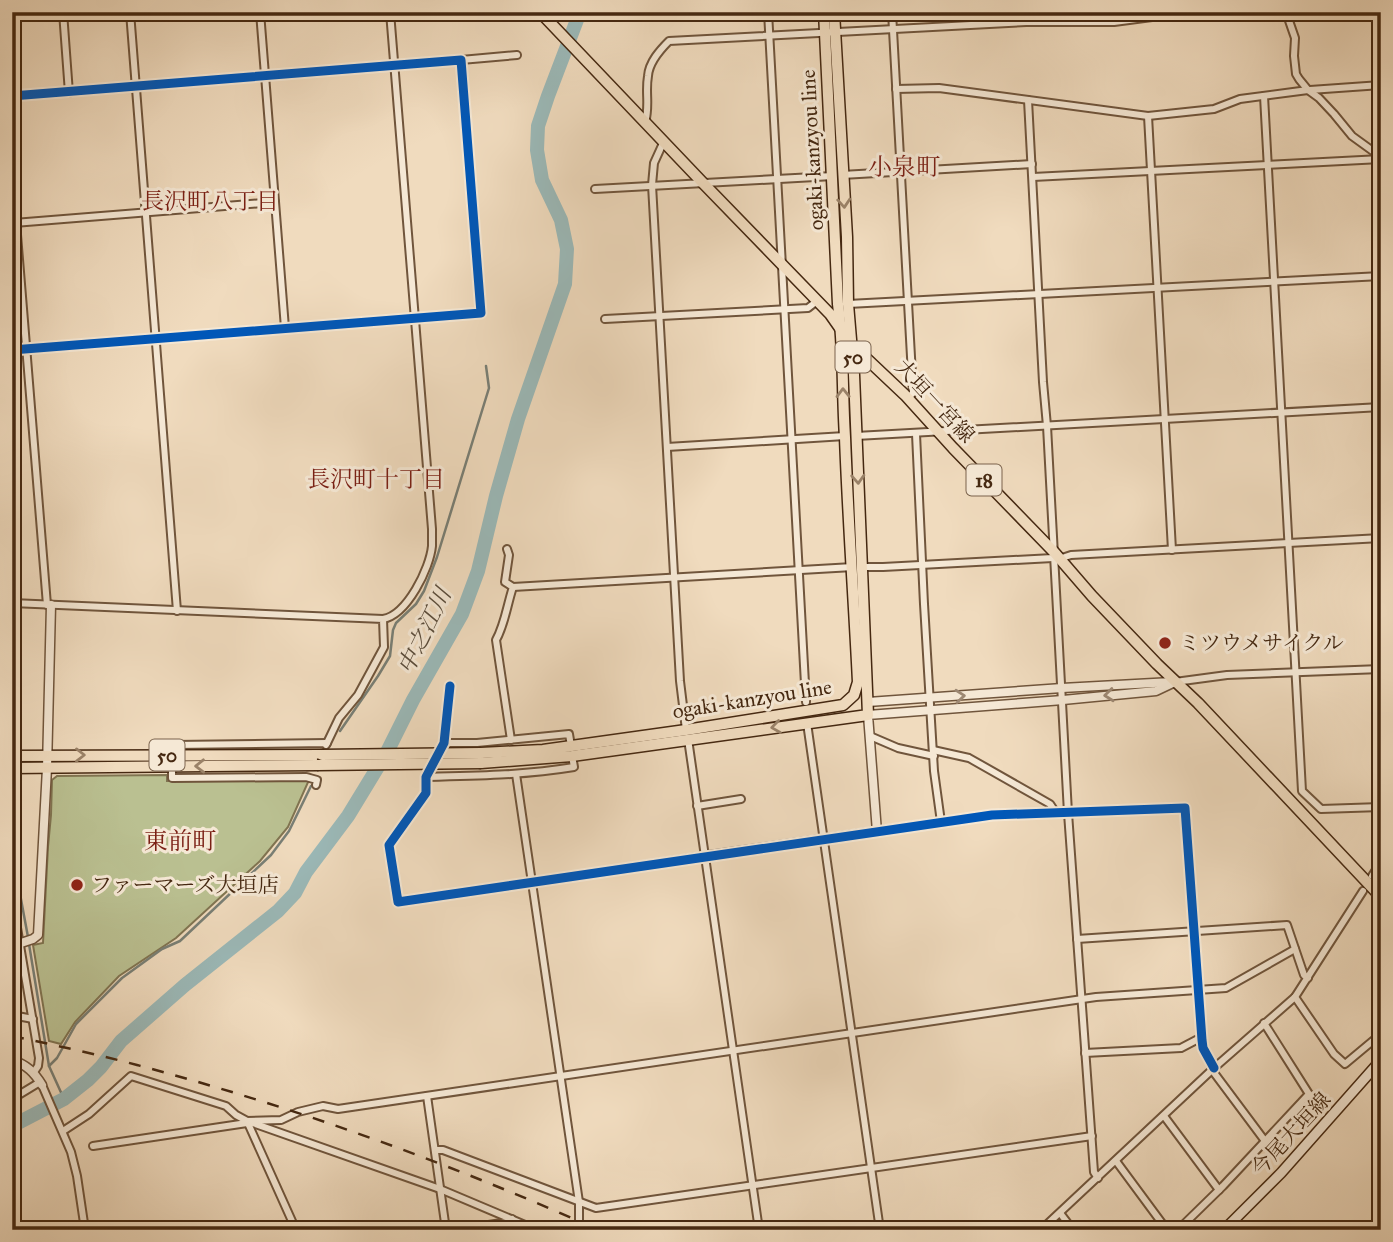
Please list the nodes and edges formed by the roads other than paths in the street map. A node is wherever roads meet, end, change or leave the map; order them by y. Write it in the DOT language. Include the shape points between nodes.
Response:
graph roads {
  1 [pos="63,12"];
  2 [pos="130,12"];
  3 [pos="260,12"];
  4 [pos="390,12"];
  5 [pos="540,12"];
  6 [pos="768,12"];
  7 [pos="824,12"];
  8 [pos="834,12"];
  9 [pos="892,12"];
  10 [pos="1026,12"];
  11 [pos="1190,12"];
  12 [pos="1286,12"];
  13 [pos="1026,22"];
  14 [pos="893,29"];
  15 [pos="830,32"];
  16 [pos="769,36"];
  17 [pos="517,55"];
  18 [pos="461,60"];
  19 [pos="394,65"];
  20 [pos="265,76"];
  21 [pos="1381,85"];
  22 [pos="136,86"];
  23 [pos="896,89"];
  24 [pos="1309,90"];
  25 [pos="69,93"];
  26 [pos="12,96"];
  27 [pos="1264,96"];
  28 [pos="1028,100"];
  29 [pos="1148,116"];
  30 [pos="645,123"];
  31 [pos="664,141"];
  32 [pos="1381,158"];
  33 [pos="1032,164"];
  34 [pos="1267,165"];
  35 [pos="901,172"];
  36 [pos="1151,172"];
  37 [pos="12,173"];
  38 [pos="837,175"];
  39 [pos="1033,177"];
  40 [pos="778,180"];
  41 [pos="702,182"];
  42 [pos="652,185"];
  43 [pos="596,189"];
  44 [pos="275,202"];
  45 [pos="146,212"];
  46 [pos="14,223"];
  47 [pos="782,266"];
  48 [pos="1381,276"];
  49 [pos="1274,282"];
  50 [pos="1157,288"];
  51 [pos="1038,295"];
  52 [pos="817,300"];
  53 [pos="908,302"];
  54 [pos="848,304"];
  55 [pos="784,309"];
  56 [pos="659,316"];
  57 [pos="415,318"];
  58 [pos="605,319"];
  59 [pos="285,328"];
  60 [pos="842,330"];
  61 [pos="156,338"];
  62 [pos="851,344"];
  63 [pos="26,349"];
  64 [pos="12,350"];
  65 [pos="908,398"];
  66 [pos="1381,407"];
  67 [pos="1281,413"];
  68 [pos="1164,419"];
  69 [pos="1046,426"];
  70 [pos="940,432"];
  71 [pos="916,433"];
  72 [pos="845,436"];
  73 [pos="856,436"];
  74 [pos="791,439"];
  75 [pos="667,447"];
  76 [pos="1381,538"];
  77 [pos="1289,543"];
  78 [pos="507,549"];
  79 [pos="1172,550"];
  80 [pos="1055,556"];
  81 [pos="922,564"];
  82 [pos="858,567"];
  83 [pos="799,571"];
  84 [pos="675,578"];
  85 [pos="513,587"];
  86 [pos="12,603"];
  87 [pos="49,605"];
  88 [pos="177,611"];
  89 [pos="383,619"];
  90 [pos="1381,669"];
  91 [pos="1296,673"];
  92 [pos="858,682"];
  93 [pos="1175,682"];
  94 [pos="450,686"];
  95 [pos="1062,688"];
  96 [pos="930,698"];
  97 [pos="1063,700"];
  98 [pos="806,702"];
  99 [pos="868,702"];
  100 [pos="843,705"];
  101 [pos="931,710"];
  102 [pos="868,715"];
  103 [pos="807,723"];
  104 [pos="687,734"];
  105 [pos="870,736"];
  106 [pos="511,740"];
  107 [pos="571,751"];
  108 [pos="933,753"];
  109 [pos="47,755"];
  110 [pos="12,756"];
  111 [pos="173,761"];
  112 [pos="12,768"];
  113 [pos="47,768"];
  114 [pos="516,774"];
  115 [pos="316,785"];
  116 [pos="741,799"];
  117 [pos="697,806"];
  118 [pos="1381,807"];
  119 [pos="1185,808"];
  120 [pos="1056,813"];
  121 [pos="1068,813"];
  122 [pos="941,822"];
  123 [pos="877,832"];
  124 [pos="823,840"];
  125 [pos="705,856"];
  126 [pos="1381,862"];
  127 [pos="1372,876"];
  128 [pos="533,883"];
  129 [pos="1363,891"];
  130 [pos="1381,897"];
  131 [pos="12,898"];
  132 [pos="1194,931"];
  133 [pos="1077,939"];
  134 [pos="18,944"];
  135 [pos="1295,949"];
  136 [pos="1308,978"];
  137 [pos="1199,989"];
  138 [pos="1295,997"];
  139 [pos="1082,999"];
  140 [pos="12,1015"];
  141 [pos="33,1018"];
  142 [pos="1264,1023"];
  143 [pos="851,1034"];
  144 [pos="1381,1034"];
  145 [pos="1202,1037"];
  146 [pos="733,1051"];
  147 [pos="1086,1053"];
  148 [pos="12,1060"];
  149 [pos="1381,1060"];
  150 [pos="1213,1069"];
  151 [pos="34,1072"];
  152 [pos="561,1077"];
  153 [pos="41,1083"];
  154 [pos="427,1096"];
  155 [pos="12,1099"];
  156 [pos="1164,1116"];
  157 [pos="247,1122"];
  158 [pos="62,1128"];
  159 [pos="1091,1136"];
  160 [pos="1265,1141"];
  161 [pos="93,1146"];
  162 [pos="436,1150"];
  163 [pos="1116,1161"];
  164 [pos="870,1168"];
  165 [pos="1098,1178"];
  166 [pos="753,1185"];
  167 [pos="440,1189"];
  168 [pos="1219,1190"];
  169 [pos="579,1202"];
  170 [pos="1060,1213"];
  171 [pos="512,1219"];
  172 [pos="85,1230"];
  173 [pos="296,1230"];
  174 [pos="446,1230"];
  175 [pos="456,1230"];
  176 [pos="537,1230"];
  177 [pos="579,1230"];
  178 [pos="760,1230"];
  179 [pos="880,1230"];
  180 [pos="1041,1230"];
  181 [pos="1073,1230"];
  182 [pos="1167,1230"];
  183 [pos="1178,1230"];
  184 [pos="1224,1230"];
  1 -- 25 [label="street"];
  2 -- 22 [label="street"];
  3 -- 20 [label="street"];
  4 -- 19 [label="street"];
  5 -- 30 [label="main road, 大垣一宮線 / 18"];
  6 -- 16 [label="street"];
  7 -- 15 [label="main road, ogaki-kanzyou line / 50"];
  8 -- 15 [label="main road, ogaki-kanzyou line / 50"];
  9 -- 14 [label="street"];
  10 -- 13 [label="street"];
  11 -- 13 [label="street" via="1114,22"];
  12 -- 24 [label="street" via="1295,38 1296,74"];
  13 -- 14 [label="street"];
  14 -- 15 [label="street"];
  14 -- 23 [label="street"];
  15 -- 16 [label="street"];
  15 -- 38 [label="main road, ogaki-kanzyou line / 50"];
  16 -- 30 [label="street" via="669,41 648,75"];
  16 -- 40 [label="street"];
  17 -- 18 [label="street"];
  18 -- 19 [label="street"];
  18 -- 57 [label="street" via="481,313"];
  19 -- 20 [label="street"];
  19 -- 57 [label="street"];
  20 -- 22 [label="street"];
  20 -- 44 [label="street"];
  21 -- 24 [label="street"];
  22 -- 25 [label="street"];
  22 -- 45 [label="street"];
  23 -- 28 [label="street" via="939,88"];
  23 -- 35 [label="street"];
  24 -- 27 [label="street"];
  24 -- 32 [label="street" via="1352,136"];
  25 -- 26 [label="street"];
  27 -- 29 [label="street" via="1214,109"];
  27 -- 34 [label="street"];
  28 -- 29 [label="street"];
  28 -- 33 [label="street"];
  29 -- 36 [label="street"];
  30 -- 31 [label="main road, 大垣一宮線 / 18"];
  31 -- 41 [label="main road, 大垣一宮線 / 18"];
  31 -- 42 [label="street" via="654,163"];
  32 -- 34 [label="street"];
  33 -- 35 [label="street"];
  33 -- 39 [label="street"];
  34 -- 36 [label="street"];
  34 -- 49 [label="street"];
  35 -- 38 [label="street"];
  35 -- 53 [label="street"];
  36 -- 39 [label="street"];
  36 -- 50 [label="street"];
  37 -- 46 [label="street"];
  38 -- 40 [label="street"];
  38 -- 54 [label="main road, ogaki-kanzyou line / 50, one-way" via="847,237"];
  38 -- 60 [label="main road, ogaki-kanzyou line / 50"];
  39 -- 51 [label="street"];
  40 -- 41 [label="street"];
  40 -- 47 [label="street"];
  41 -- 42 [label="street"];
  41 -- 47 [label="main road, 大垣一宮線 / 18"];
  42 -- 43 [label="street"];
  42 -- 56 [label="street"];
  44 -- 45 [label="street"];
  44 -- 59 [label="street"];
  45 -- 46 [label="street"];
  45 -- 61 [label="street"];
  46 -- 63 [label="street"];
  47 -- 52 [label="main road, 大垣一宮線 / 18"];
  47 -- 55 [label="street"];
  48 -- 49 [label="street"];
  49 -- 50 [label="street"];
  49 -- 67 [label="street"];
  50 -- 51 [label="street"];
  50 -- 68 [label="street"];
  51 -- 53 [label="street"];
  51 -- 69 [label="street"];
  52 -- 55 [label="street" via="808,308"];
  52 -- 60 [label="main road, 大垣一宮線 / 18"];
  53 -- 54 [label="street"];
  53 -- 65 [label="street" via="913,393"];
  54 -- 62 [label="main road, ogaki-kanzyou line / 50"];
  55 -- 56 [label="street"];
  55 -- 74 [label="street"];
  56 -- 58 [label="street"];
  56 -- 75 [label="street"];
  57 -- 59 [label="street"];
  57 -- 89 [label="street" via="432,549 421,581 407,602"];
  59 -- 61 [label="street"];
  60 -- 62 [label="main road, 大垣一宮線 / 18"];
  72 -- 60 [label="main road, ogaki-kanzyou line / 50, one-way"];
  61 -- 63 [label="street"];
  61 -- 88 [label="street"];
  62 -- 65 [label="main road, 大垣一宮線 / 18"];
  62 -- 73 [label="main road, ogaki-kanzyou line / 50"];
  63 -- 64 [label="street"];
  63 -- 87 [label="street"];
  65 -- 70 [label="main road, 大垣一宮線 / 18"];
  66 -- 67 [label="street"];
  67 -- 68 [label="street"];
  67 -- 77 [label="street"];
  68 -- 69 [label="street"];
  68 -- 79 [label="street"];
  69 -- 70 [label="street"];
  69 -- 80 [label="street"];
  70 -- 71 [label="street"];
  70 -- 80 [label="main road, 大垣一宮線 / 18"];
  71 -- 73 [label="street"];
  71 -- 81 [label="street"];
  72 -- 74 [label="street"];
  72 -- 82 [label="main road, ogaki-kanzyou line / 50"];
  73 -- 82 [label="main road, ogaki-kanzyou line / 50, one-way"];
  74 -- 75 [label="street"];
  74 -- 83 [label="street"];
  75 -- 84 [label="street"];
  76 -- 77 [label="street"];
  77 -- 79 [label="street"];
  77 -- 91 [label="street"];
  78 -- 85 [label="street" via="505,582"];
  79 -- 80 [label="street"];
  80 -- 81 [label="street"];
  80 -- 93 [label="main road, 大垣一宮線 / 18"];
  80 -- 95 [label="street"];
  81 -- 82 [label="street"];
  81 -- 96 [label="street"];
  82 -- 83 [label="street"];
  82 -- 92 [label="main road, ogaki-kanzyou line / 50"];
  82 -- 99 [label="main road, ogaki-kanzyou line / 50"];
  83 -- 84 [label="street"];
  83 -- 98 [label="street"];
  84 -- 85 [label="street"];
  84 -- 104 [label="street"];
  85 -- 106 [label="street" via="496,640"];
  86 -- 87 [label="street"];
  87 -- 88 [label="street"];
  87 -- 109 [label="street"];
  88 -- 89 [label="street"];
  89 -- 111 [label="street" via="384,647 326,744 174,745"];
  90 -- 91 [label="street"];
  91 -- 93 [label="street"];
  91 -- 118 [label="street" via="1302,791 1321,809"];
  92 -- 99 [label="main road, 50"];
  92 -- 100 [label="main road, ogaki-kanzyou line" via="854,695"];
  93 -- 95 [label="street"];
  93 -- 97 [label="street, one-way" via="1156,691"];
  93 -- 130 [label="main road, 大垣一宮線 / 18"];
  94 -- 106 [label="street" via="444,743"];
  96 -- 95 [label="street, one-way"];
  95 -- 97 [label="street"];
  96 -- 99 [label="street"];
  96 -- 101 [label="street"];
  97 -- 101 [label="street"];
  97 -- 121 [label="street"];
  99 -- 100 [label="main road, 50"];
  99 -- 102 [label="main road, 50"];
  100 -- 104 [label="main road, ogaki-kanzyou line / 50"];
  101 -- 102 [label="street"];
  101 -- 108 [label="street"];
  102 -- 103 [label="main road, ogaki-kanzyou line / 50"];
  102 -- 105 [label="street"];
  103 -- 104 [label="main road, ogaki-kanzyou line / 50, one-way"];
  103 -- 124 [label="street"];
  104 -- 107 [label="main road, ogaki-kanzyou line / 50"];
  104 -- 117 [label="street"];
  105 -- 108 [label="street" via="898,748"];
  105 -- 123 [label="street"];
  106 -- 107 [label="street" via="569,734"];
  107 -- 111 [label="main road, ogaki-kanzyou line / 50, bridge" via="481,758"];
  107 -- 114 [label="street" via="574,767"];
  108 -- 120 [label="street" via="969,758 1050,804"];
  108 -- 122 [label="street"];
  109 -- 110 [label="main road, ogaki-kanzyou line / 50"];
  109 -- 111 [label="main road, ogaki-kanzyou line / 50, one-way"];
  109 -- 113 [label="street"];
  111 -- 113 [label="main road, ogaki-kanzyou line / 50"];
  111 -- 115 [label="street" via="172,778 306,777 317,780"];
  112 -- 113 [label="main road, ogaki-kanzyou line / 50"];
  113 -- 134 [label="street" via="38,935"];
  114 -- 128 [label="street"];
  114 -- 128 [label="street" via="426,777 426,793 389,845 398,902"];
  116 -- 117 [label="street"];
  117 -- 125 [label="street"];
  119 -- 121 [label="street"];
  119 -- 132 [label="street"];
  120 -- 121 [label="street"];
  120 -- 122 [label="street"];
  121 -- 133 [label="street"];
  122 -- 123 [label="street"];
  123 -- 124 [label="street"];
  124 -- 125 [label="street"];
  124 -- 143 [label="street"];
  125 -- 128 [label="street"];
  125 -- 146 [label="street"];
  126 -- 127 [label="street"];
  128 -- 152 [label="street"];
  129 -- 136 [label="street"];
  131 -- 134 [label="street"];
  132 -- 133 [label="street"];
  132 -- 135 [label="street" via="1287,925"];
  132 -- 137 [label="street"];
  133 -- 139 [label="street"];
  134 -- 141 [label="street"];
  135 -- 136 [label="street"];
  135 -- 137 [label="street" via="1226,988"];
  136 -- 138 [label="street"];
  137 -- 139 [label="street"];
  137 -- 145 [label="street"];
  138 -- 142 [label="street"];
  138 -- 144 [label="street" via="1345,1063"];
  139 -- 143 [label="street"];
  139 -- 147 [label="street"];
  140 -- 141 [label="street"];
  141 -- 151 [label="street" via="40,1058"];
  142 -- 150 [label="street"];
  142 -- 160 [label="street" via="1309,1094"];
  143 -- 146 [label="street"];
  143 -- 164 [label="street"];
  145 -- 147 [label="street" via="1181,1048"];
  145 -- 150 [label="street"];
  146 -- 152 [label="street"];
  146 -- 166 [label="street"];
  147 -- 159 [label="street"];
  148 -- 151 [label="street"];
  149 -- 184 [label="main road, 今尾大垣線"];
  150 -- 156 [label="street"];
  150 -- 160 [label="street"];
  151 -- 153 [label="street"];
  152 -- 154 [label="street"];
  152 -- 169 [label="street"];
  153 -- 155 [label="street"];
  153 -- 158 [label="street"];
  154 -- 157 [label="street" via="338,1109 323,1106 281,1120"];
  154 -- 162 [label="street"];
  156 -- 163 [label="street"];
  156 -- 168 [label="street"];
  157 -- 158 [label="street" via="226,1106 131,1076 89,1114"];
  157 -- 161 [label="street"];
  157 -- 167 [label="street"];
  157 -- 173 [label="street"];
  158 -- 172 [label="street" via="77,1176"];
  159 -- 164 [label="street"];
  159 -- 165 [label="street"];
  160 -- 168 [label="street"];
  162 -- 167 [label="street"];
  162 -- 169 [label="street"];
  163 -- 165 [label="street"];
  163 -- 182 [label="street"];
  164 -- 166 [label="street"];
  164 -- 179 [label="street"];
  165 -- 170 [label="street"];
  166 -- 169 [label="street" via="596,1208"];
  166 -- 178 [label="street"];
  167 -- 171 [label="street"];
  167 -- 174 [label="street"];
  168 -- 183 [label="street"];
  169 -- 177 [label="street"];
  170 -- 180 [label="street"];
  170 -- 181 [label="street"];
  171 -- 175 [label="street"];
  171 -- 176 [label="street"];
}
